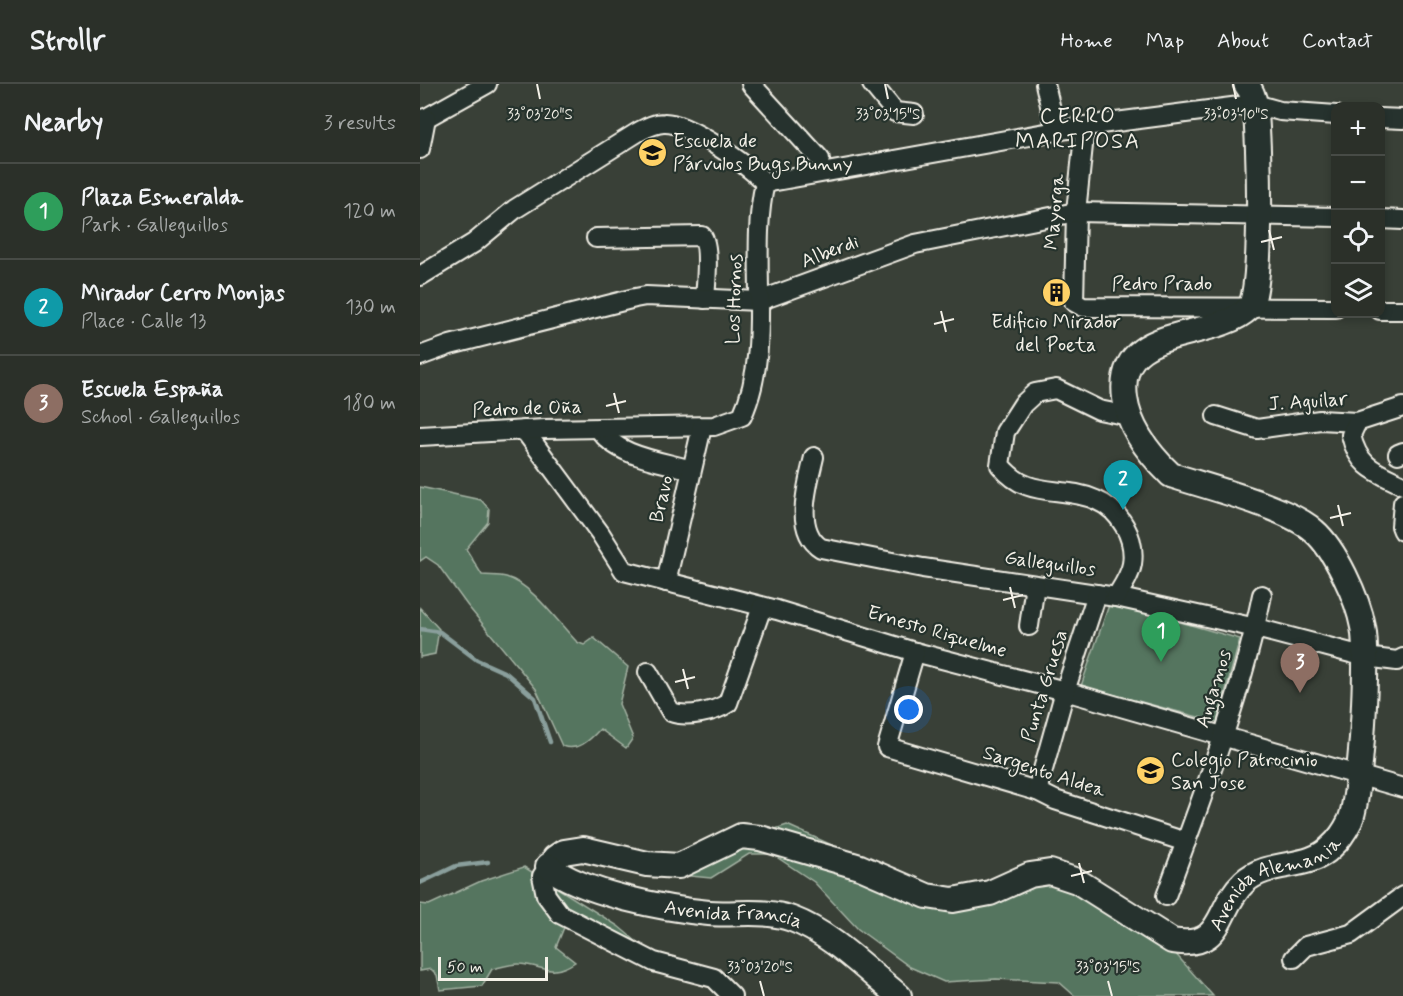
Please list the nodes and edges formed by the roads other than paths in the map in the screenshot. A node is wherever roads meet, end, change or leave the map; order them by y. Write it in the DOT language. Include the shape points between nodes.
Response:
graph roads {
  1 [pos="487,84"];
  2 [pos="751,84"];
  3 [pos="872,84"];
  4 [pos="1045,84"];
  5 [pos="1251,94"];
  6 [pos="914,114"];
  7 [pos="1331,115"];
  8 [pos="423,118"];
  9 [pos="1385,118"];
  10 [pos="1403,119"];
  11 [pos="1085,126"];
  12 [pos="1056,131"];
  13 [pos="420,148"];
  14 [pos="820,159"];
  15 [pos="765,183"];
  16 [pos="1076,212"];
  17 [pos="1260,215"];
  18 [pos="1331,217"];
  19 [pos="1385,219"];
  20 [pos="1403,220"];
  21 [pos="596,237"];
  22 [pos="420,276"];
  23 [pos="705,299"];
  24 [pos="759,301"];
  25 [pos="1074,302"];
  26 [pos="1251,306"];
  27 [pos="1331,308"];
  28 [pos="1385,310"];
  29 [pos="1403,310"];
  30 [pos="420,341"];
  31 [pos="439,348"];
  32 [pos="420,356"];
  33 [pos="1403,407"];
  34 [pos="742,416"];
  35 [pos="1216,416"];
  36 [pos="1129,417"];
  37 [pos="1356,422"];
  38 [pos="702,427"];
  39 [pos="599,429"];
  40 [pos="524,430"];
  41 [pos="420,436"];
  42 [pos="814,457"];
  43 [pos="692,470"];
  44 [pos="1403,485"];
  45 [pos="1403,503"];
  46 [pos="1403,531"];
  47 [pos="666,582"];
  48 [pos="1035,585"];
  49 [pos="1097,594"];
  50 [pos="1263,594"];
  51 [pos="1116,597"];
  52 [pos="762,607"];
  53 [pos="1029,626"];
  54 [pos="1256,628"];
  55 [pos="915,652"];
  56 [pos="1366,657"];
  57 [pos="1403,658"];
  58 [pos="648,672"];
  59 [pos="1065,691"];
  60 [pos="1223,737"];
  61 [pos="1358,774"];
  62 [pos="1403,788"];
  63 [pos="1037,791"];
  64 [pos="1186,842"];
  65 [pos="551,862"];
  66 [pos="1166,896"];
  67 [pos="1403,897"];
  68 [pos="1294,958"];
  69 [pos="732,996"];
  70 [pos="899,996"];
  1 -- 8 [label="street"];
  2 -- 14 [label="street"];
  3 -- 6 [label="street" via="895,111"];
  4 -- 12 [label="street"];
  5 -- 7 [label="street" via="1280,111"];
  5 -- 11 [label="street"];
  5 -- 17 [label="main road"];
  8 -- 13 [label="street"];
  9 -- 10 [label="street"];
  11 -- 12 [label="street"];
  11 -- 16 [label="street, Mayorga"];
  12 -- 15 [label="street"];
  15 -- 22 [label="street" via="750,167 696,134 670,124 656,124 523,204 474,243"];
  15 -- 24 [label="street, Los Hornos" via="760,214"];
  16 -- 17 [label="street, Alberdi"];
  16 -- 24 [label="street, Alberdi" via="915,244"];
  16 -- 25 [label="street, Mayorga"];
  17 -- 18 [label="street, Alberdi"];
  17 -- 26 [label="main road"];
  19 -- 20 [label="street"];
  21 -- 23 [label="street" via="702,236 706,249"];
  23 -- 24 [label="street, Alberdi"];
  23 -- 31 [label="street, Alberdi" via="635,298"];
  24 -- 34 [label="street, Los Hornos" via="753,373"];
  25 -- 26 [label="street, Pedro Prado" via="1083,307"];
  26 -- 27 [label="street, Pedro Prado"];
  26 -- 36 [label="main road, Avenida Alemania" via="1236,317 1142,350 1125,373 1123,385"];
  28 -- 29 [label="street"];
  30 -- 31 [label="street"];
  31 -- 32 [label="street, Alberdi"];
  33 -- 37 [label="street, J. Aguilar"];
  34 -- 38 [label="street, Pedro de Oña" via="725,424"];
  35 -- 37 [label="street, J. Aguilar" via="1257,429 1320,420"];
  36 -- 51 [label="street" via="1099,410 1056,389 1035,393 1005,432 999,465 1023,486 1096,500 1115,514 1128,529 1132,547 1132,564"];
  36 -- 56 [label="main road, Avenida Alemania" via="1148,450 1171,475 1293,517 1315,531 1355,602"];
  37 -- 44 [label="street" via="1351,435 1361,461"];
  38 -- 39 [label="street, Pedro de Oña"];
  38 -- 43 [label="street, Bravo"];
  39 -- 40 [label="street, Pedro de Oña"];
  39 -- 43 [label="street" via="620,449"];
  40 -- 41 [label="street, Pedro de Oña"];
  40 -- 47 [label="street, Ernesto Riquelme" via="624,571"];
  42 -- 48 [label="street, Galleguillos" via="806,495 806,530 811,541 821,548"];
  43 -- 47 [label="street, Bravo"];
  45 -- 46 [label="street"];
  47 -- 52 [label="street, Ernesto Riquelme"];
  48 -- 49 [label="street, Galleguillos"];
  48 -- 53 [label="street"];
  49 -- 51 [label="street, Galleguillos"];
  49 -- 59 [label="street, Punta Gruesa"];
  50 -- 54 [label="street, Angamos"];
  51 -- 54 [label="street, Galleguillos"];
  52 -- 55 [label="street, Ernesto Riquelme"];
  52 -- 58 [label="street" via="728,703 719,709 684,715 672,712"];
  54 -- 56 [label="street, Galleguillos"];
  54 -- 60 [label="street, Angamos"];
  55 -- 59 [label="street, Ernesto Riquelme"];
  55 -- 63 [label="street, Sargento Aldea" via="887,747"];
  56 -- 57 [label="street, Galleguillos" via="1397,661"];
  56 -- 61 [label="main road, Avenida Alemania"];
  59 -- 60 [label="street, Ernesto Riquelme"];
  59 -- 63 [label="street, Punta Gruesa"];
  60 -- 61 [label="street, Ernesto Riquelme"];
  60 -- 64 [label="street, Angamos"];
  61 -- 62 [label="street, Ernesto Riquelme"];
  61 -- 65 [label="main road, Avenida Alemania" via="1350,821 1331,847 1312,860 1260,872 1244,882 1210,936 1189,944 1172,941 1077,881 1050,872 1030,875 990,893 953,900 927,896 850,863 741,836 679,866 647,864 583,849 564,852"];
  63 -- 64 [label="street, Sargento Aldea"];
  64 -- 66 [label="street, Angamos"];
  65 -- 69 [label="street" via="542,876 546,895 560,914 654,962 714,978"];
  65 -- 70 [label="main road, Avenida Francia" via="559,875 623,897 710,913 760,913 790,918 820,932"];
  67 -- 68 [label="street" via="1352,934 1306,946"];
}
